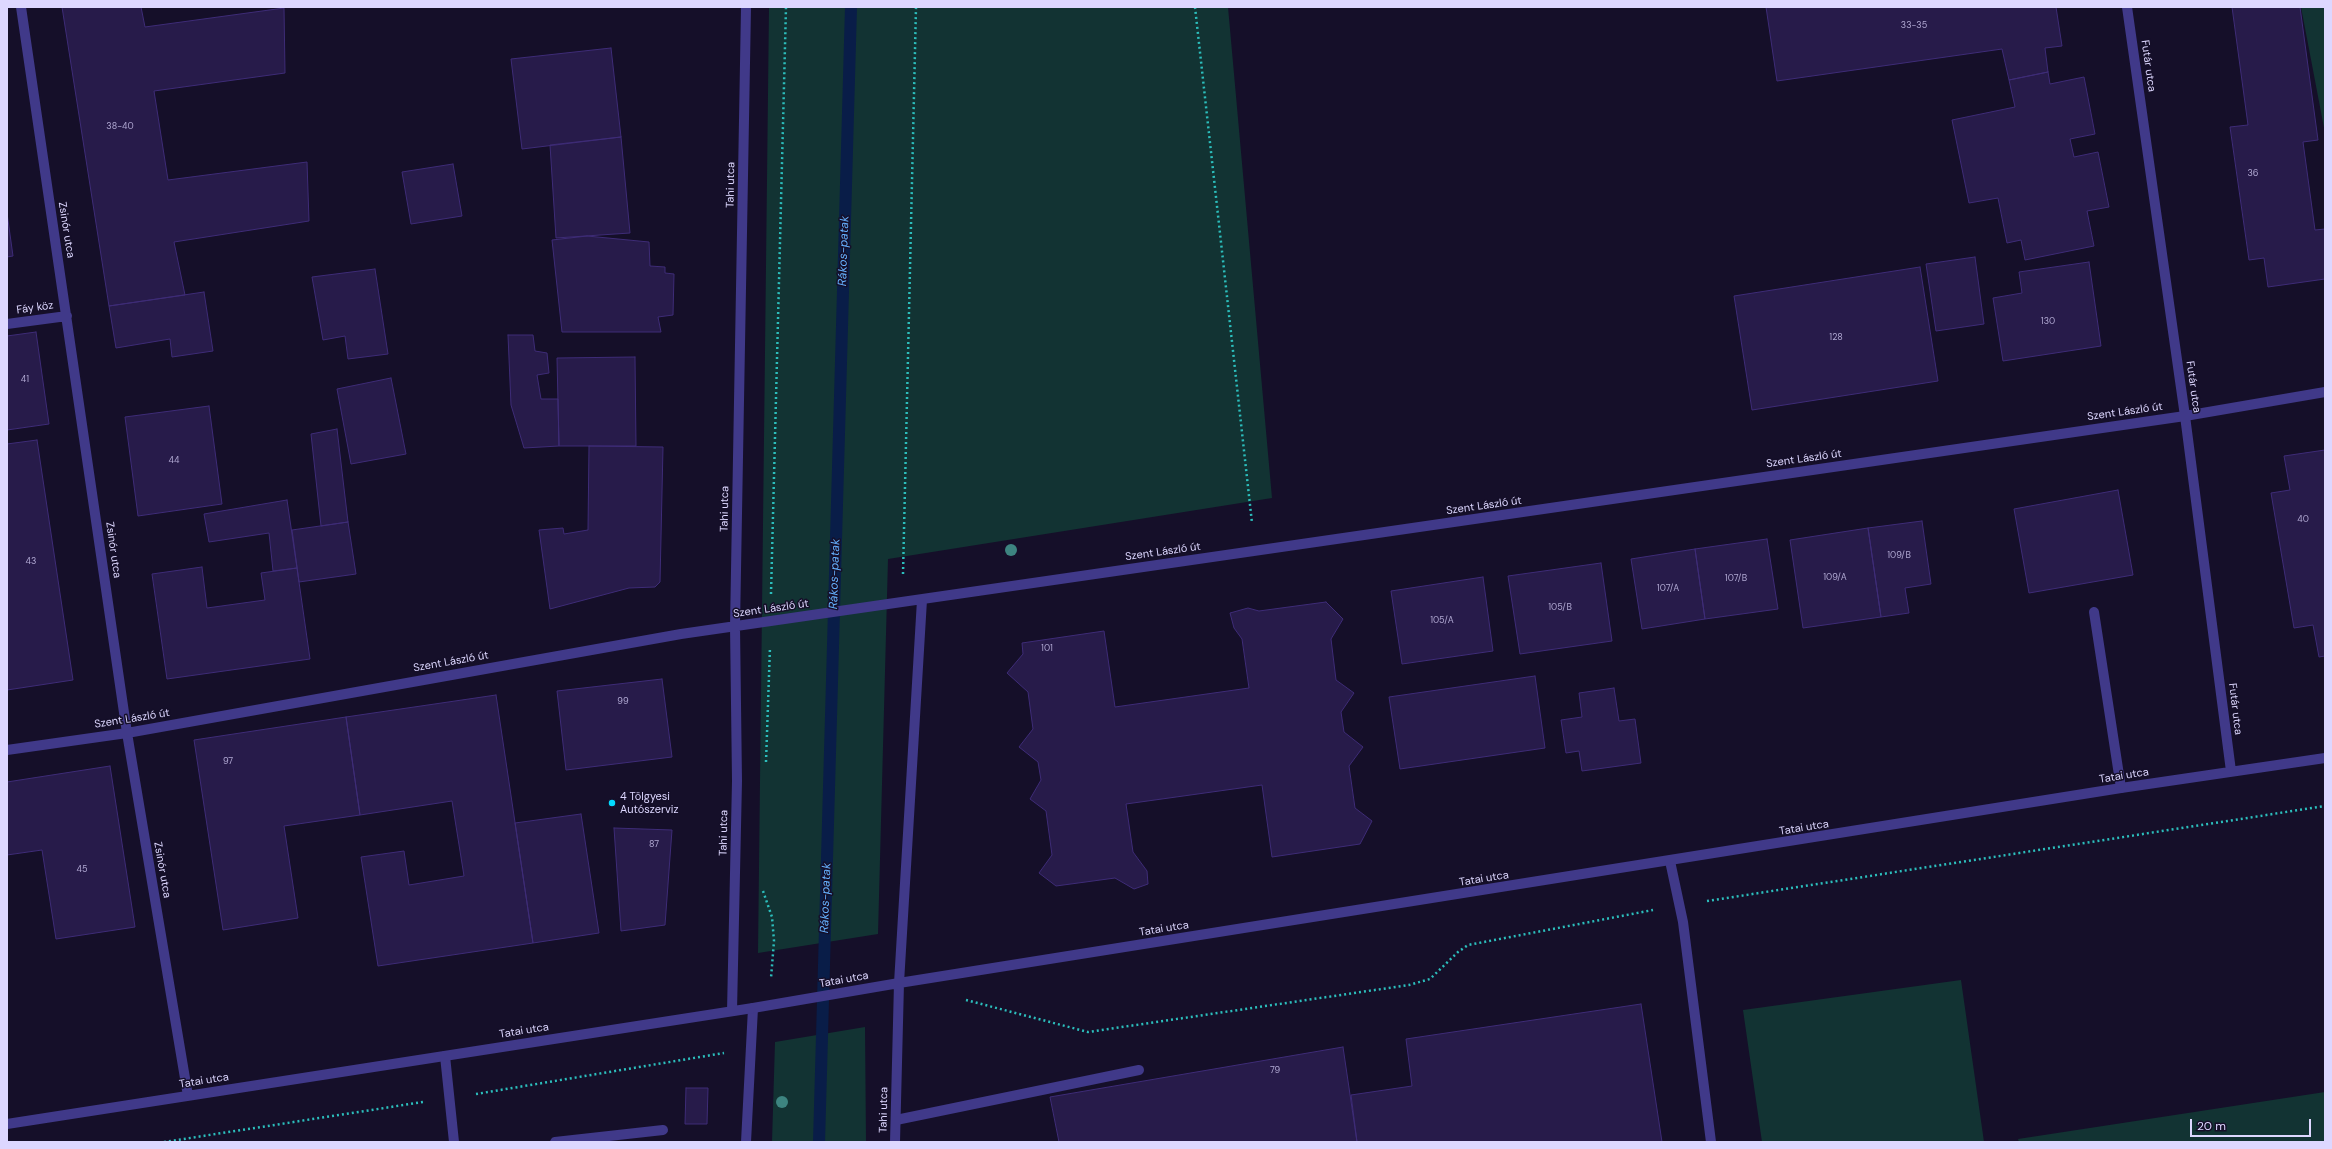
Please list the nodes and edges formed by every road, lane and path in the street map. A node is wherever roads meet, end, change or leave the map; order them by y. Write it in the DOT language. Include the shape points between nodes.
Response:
graph roads {
  1 [pos="20,7"];
  2 [pos="746,7"];
  3 [pos="786,7"];
  4 [pos="916,7"];
  5 [pos="1195,7"];
  6 [pos="2127,7"];
  7 [pos="67,316"];
  8 [pos="7,324"];
  9 [pos="2325,392"];
  10 [pos="2185,416"];
  11 [pos="1255,551"];
  12 [pos="922,600"];
  13 [pos="903,602"];
  14 [pos="2094,612"];
  15 [pos="771,621"];
  16 [pos="735,626"];
  17 [pos="127,733"];
  18 [pos="7,750"];
  19 [pos="2325,758"];
  20 [pos="766,769"];
  21 [pos="2231,771"];
  22 [pos="2122,788"];
  23 [pos="2325,806"];
  24 [pos="1670,861"];
  25 [pos="762,886"];
  26 [pos="1679,905"];
  27 [pos="899,983"];
  28 [pos="959,999"];
  29 [pos="770,1005"];
  30 [pos="752,1008"];
  31 [pos="732,1011"];
  32 [pos="445,1056"];
  33 [pos="1139,1070"];
  34 [pos="188,1096"];
  35 [pos="896,1120"];
  36 [pos="7,1124"];
  37 [pos="662,1130"];
  38 [pos="454,1142"];
  39 [pos="555,1142"];
  40 [pos="746,1142"];
  41 [pos="896,1142"];
  42 [pos="1711,1142"];
  1 -- 7 [label="street, Zsinór utca"];
  2 -- 16 [label="street, Tahi utca"];
  3 -- 15 [label="path"];
  4 -- 13 [label="path"];
  5 -- 11 [label="path"];
  6 -- 10 [label="street, Futár utca"];
  7 -- 8 [label="street, Fáy köz"];
  7 -- 17 [label="street, Zsinór utca"];
  9 -- 10 [label="street, Szent László út"];
  10 -- 11 [label="street, Szent László út"];
  10 -- 21 [label="street, Futár utca"];
  11 -- 12 [label="street, Szent László út"];
  12 -- 13 [label="street, Szent László út"];
  12 -- 27 [label="street, Tahi utca"];
  13 -- 15 [label="street, Szent László út"];
  14 -- 22 [label="street"];
  15 -- 16 [label="street, Szent László út"];
  15 -- 20 [label="path"];
  16 -- 17 [label="street, Szent László út"];
  16 -- 31 [label="street, Tahi utca" via="737,781"];
  17 -- 18 [label="street, Szent László út"];
  17 -- 34 [label="street, Zsinór utca"];
  19 -- 21 [label="street, Tatai utca"];
  21 -- 22 [label="street, Tatai utca"];
  22 -- 24 [label="street, Tatai utca"];
  23 -- 26 [label="path"];
  24 -- 26 [label="street"];
  24 -- 27 [label="street, Tatai utca"];
  25 -- 29 [label="path" via="772,917 774,941"];
  26 -- 28 [label="path" via="1468,945 1430,979 1409,985 1088,1032"];
  26 -- 42 [label="street"];
  27 -- 29 [label="street, Tatai utca"];
  27 -- 35 [label="street, Tahi utca"];
  29 -- 30 [label="street, Tatai utca"];
  30 -- 31 [label="street, Tatai utca"];
  30 -- 40 [label="street"];
  31 -- 32 [label="street, Tatai utca"];
  32 -- 34 [label="street, Tatai utca"];
  32 -- 38 [label="street"];
  33 -- 35 [label="street"];
  34 -- 36 [label="street, Tatai utca"];
  35 -- 41 [label="street, Tahi utca"];
  37 -- 39 [label="street"];
}
